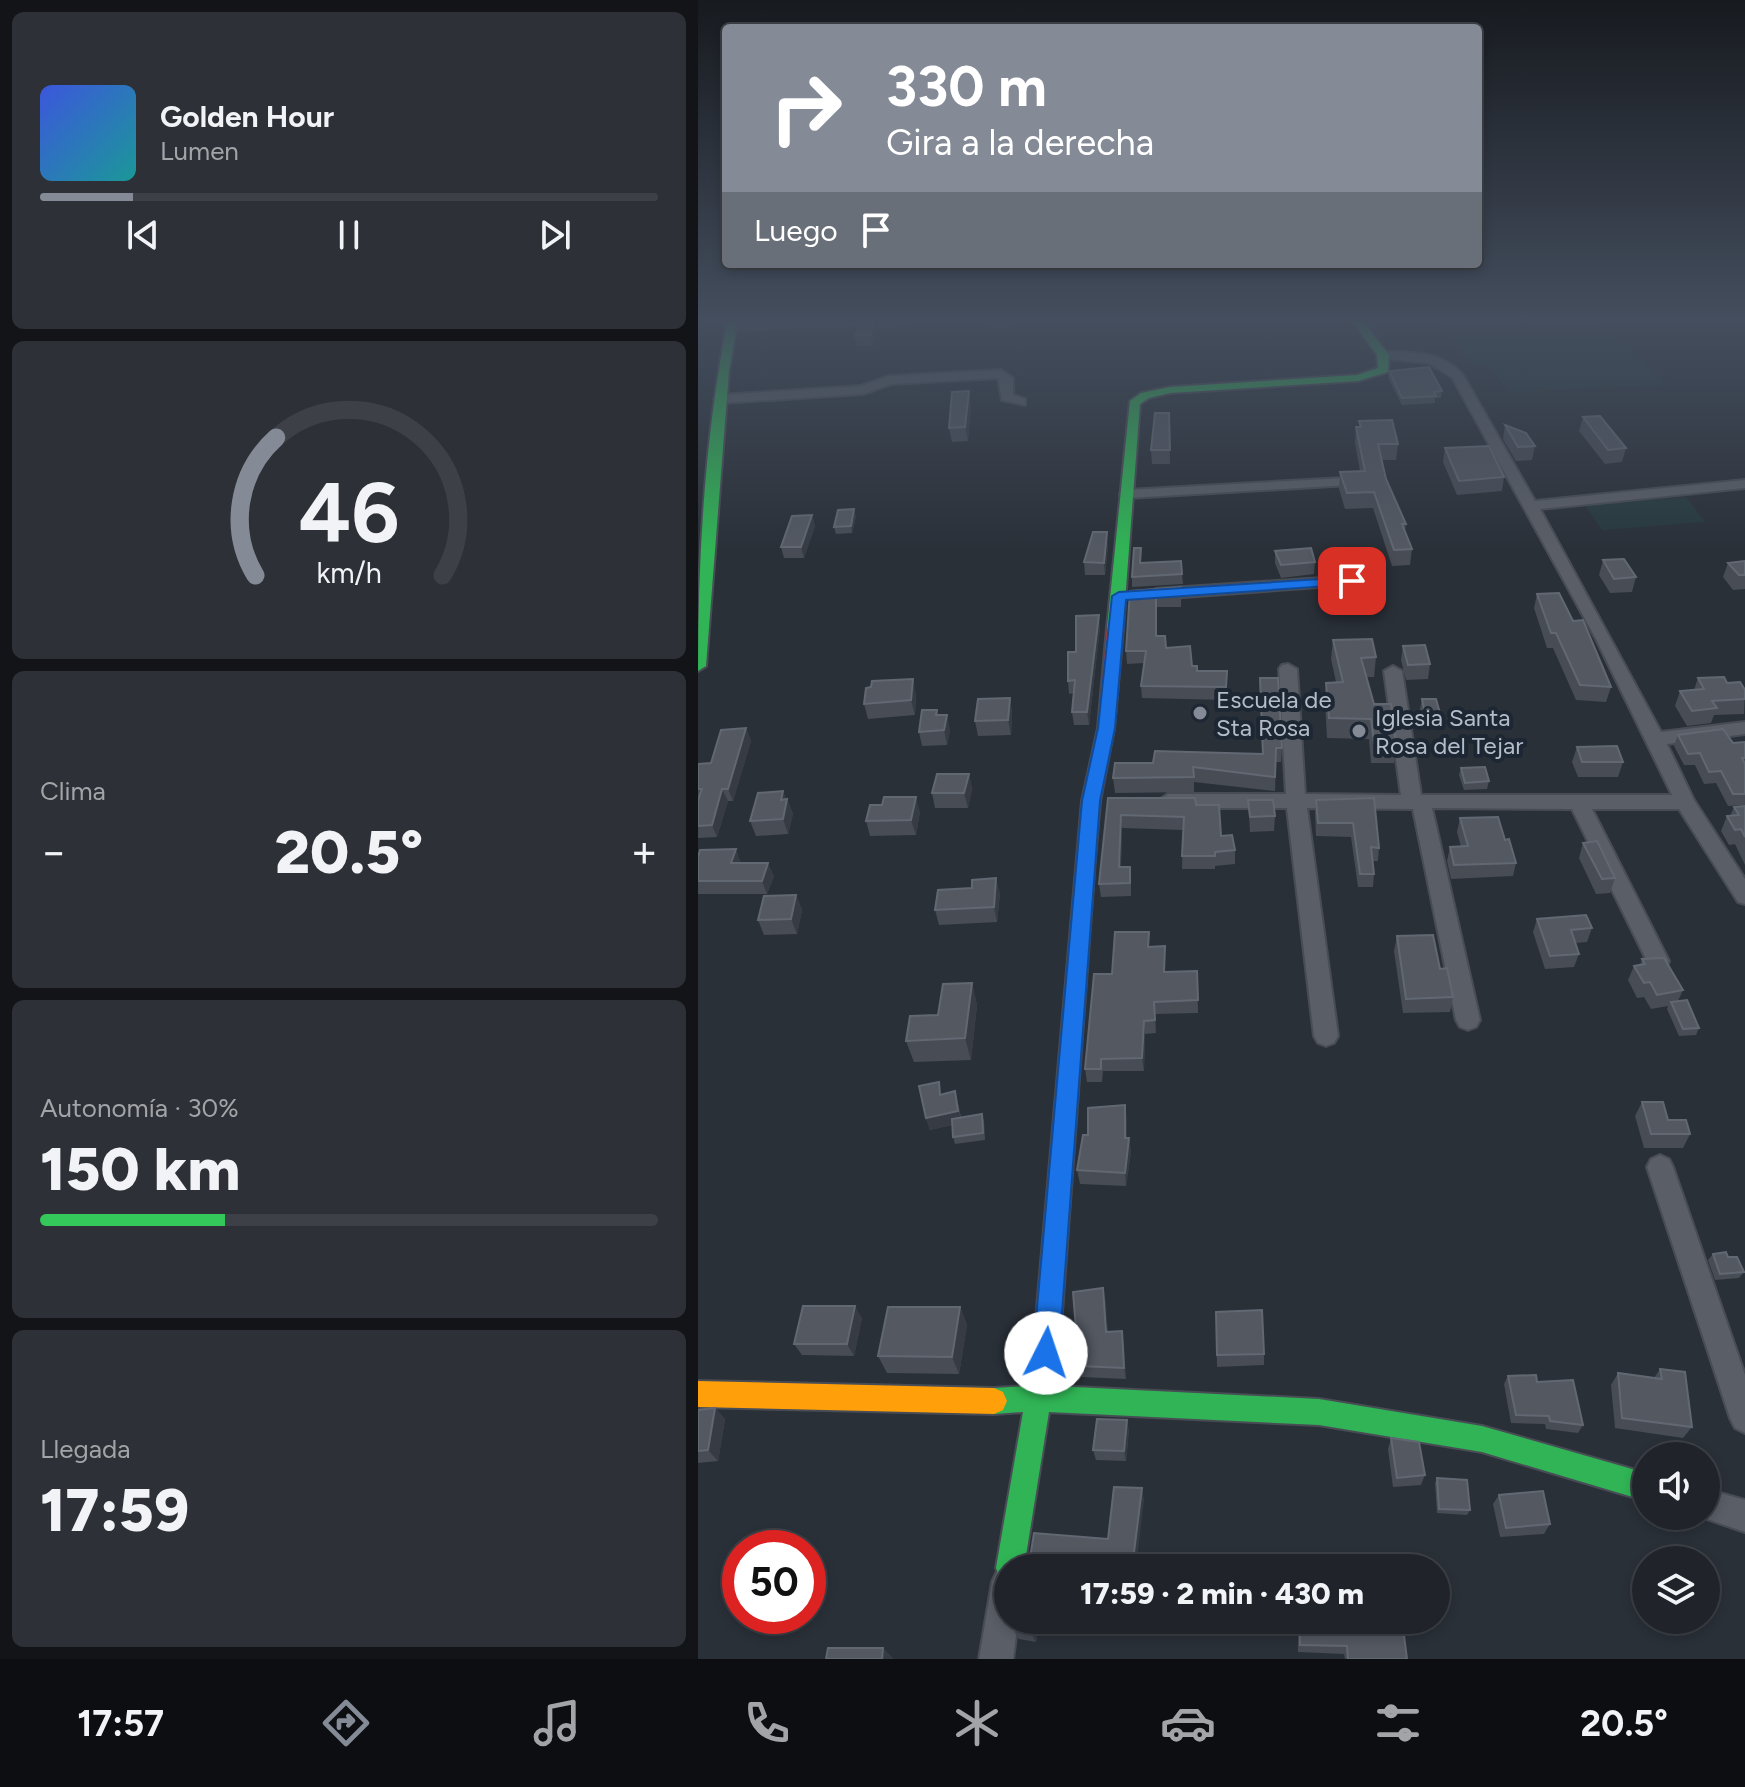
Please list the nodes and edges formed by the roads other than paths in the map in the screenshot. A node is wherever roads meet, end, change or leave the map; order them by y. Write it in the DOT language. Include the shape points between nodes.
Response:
graph roads {
  1 [pos="762,396"];
  2 [pos="1007,396"];
  3 [pos="1144,396"];
  4 [pos="1467,396"];
  5 [pos="721,399"];
  6 [pos="1020,402"];
  7 [pos="1344,482"];
  8 [pos="1745,484"];
  9 [pos="1127,494"];
  10 [pos="1529,506"];
  11 [pos="1352,581"];
  12 [pos="1119,596"];
  13 [pos="698,666"];
  14 [pos="1288,669"];
  15 [pos="1393,671"];
  16 [pos="1745,728"];
  17 [pos="1656,739"];
  18 [pos="1154,801"];
  19 [pos="1578,801"];
  20 [pos="1296,802"];
  21 [pos="1416,802"];
  22 [pos="1685,802"];
  23 [pos="1745,896"];
  24 [pos="1658,961"];
  25 [pos="1468,1020"];
  26 [pos="1326,1036"];
  27 [pos="1660,1167"];
  28 [pos="698,1394"];
  29 [pos="1039,1398"];
  30 [pos="1745,1418"];
  31 [pos="1632,1483"];
  32 [pos="1720,1508"];
  33 [pos="1745,1516"];
  34 [pos="1012,1554"];
  35 [pos="1000,1634"];
  36 [pos="996,1659"];
  1 -- 5 [label="street"];
  2 -- 6 [label="street"];
  3 -- 9 [label="main road" via="1132,409"];
  4 -- 10 [label="street"];
  5 -- 13 [label="main road"];
  7 -- 9 [label="street"];
  8 -- 10 [label="street"];
  9 -- 12 [label="main road"];
  10 -- 17 [label="street"];
  11 -- 12 [label="street"];
  12 -- 29 [label="main road"];
  14 -- 20 [label="street"];
  15 -- 21 [label="street"];
  16 -- 17 [label="street"];
  17 -- 22 [label="street"];
  18 -- 20 [label="street"];
  19 -- 21 [label="street"];
  19 -- 22 [label="street"];
  19 -- 24 [label="street"];
  20 -- 21 [label="street"];
  20 -- 26 [label="street"];
  21 -- 25 [label="street"];
  22 -- 23 [label="street"];
  27 -- 30 [label="street"];
  28 -- 29 [label="main road" via="976,1402"];
  29 -- 31 [label="main road" via="1319,1412 1482,1439"];
  29 -- 34 [label="main road"];
  32 -- 33 [label="street"];
  35 -- 36 [label="street"];
}
